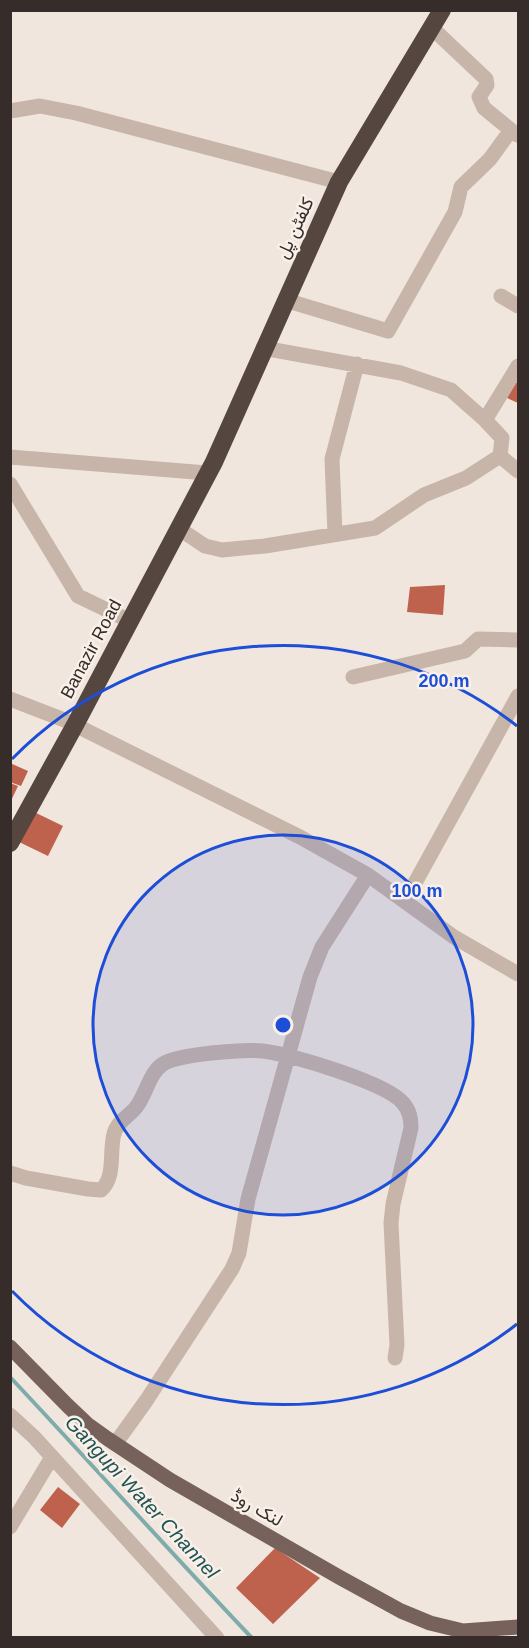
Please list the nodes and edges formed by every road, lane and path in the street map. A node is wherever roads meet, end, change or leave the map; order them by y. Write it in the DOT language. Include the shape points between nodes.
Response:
graph roads {
  1 [pos="442,10"];
  2 [pos="432,28"];
  3 [pos="10,111"];
  4 [pos="515,133"];
  5 [pos="339,182"];
  6 [pos="501,296"];
  7 [pos="285,300"];
  8 [pos="519,306"];
  9 [pos="263,348"];
  10 [pos="357,364"];
  11 [pos="519,366"];
  12 [pos="485,420"];
  13 [pos="500,456"];
  14 [pos="10,457"];
  15 [pos="519,471"];
  16 [pos="207,472"];
  17 [pos="10,484"];
  18 [pos="178,528"];
  19 [pos="335,534"];
  20 [pos="130,621"];
  21 [pos="519,640"];
  22 [pos="353,677"];
  23 [pos="519,696"];
  24 [pos="10,699"];
  25 [pos="75,725"];
  26 [pos="10,843"];
  27 [pos="368,875"];
  28 [pos="405,900"];
  29 [pos="516,967"];
  30 [pos="287,1056"];
  31 [pos="10,1173"];
  32 [pos="10,1347"];
  33 [pos="395,1358"];
  34 [pos="10,1415"];
  35 [pos="115,1444"];
  36 [pos="52,1457"];
  37 [pos="10,1527"];
  38 [pos="519,1627"];
  39 [pos="217,1638"];
  1 -- 2 [label="highway, کلفٹن پل"];
  2 -- 4 [label="street" via="486,78 487,85 479,97 484,108"];
  2 -- 5 [label="highway, کلفٹن پل"];
  3 -- 5 [label="street" via="40,106 76,113"];
  4 -- 7 [label="street" via="461,187 455,212 388,331"];
  5 -- 7 [label="highway, کلفٹن پل"];
  6 -- 8 [label="street"];
  7 -- 9 [label="highway, کلفٹن پل"];
  9 -- 10 [label="street"];
  9 -- 16 [label="highway, کلفٹن پل"];
  10 -- 12 [label="street" via="401,373 451,390"];
  10 -- 19 [label="street" via="332,459"];
  11 -- 12 [label="street"];
  12 -- 13 [label="street" via="502,438"];
  13 -- 15 [label="street"];
  13 -- 19 [label="street" via="466,478 424,495 375,528"];
  14 -- 16 [label="street"];
  16 -- 18 [label="highway, Banazir Road"];
  17 -- 20 [label="street" via="78,596"];
  18 -- 19 [label="street" via="205,546 222,550"];
  18 -- 20 [label="highway, Banazir Road"];
  20 -- 25 [label="highway, Banazir Road"];
  21 -- 22 [label="street" via="478,639 465,651"];
  23 -- 28 [label="street"];
  24 -- 25 [label="street"];
  25 -- 26 [label="highway, Banazir Road"];
  25 -- 27 [label="street"];
  27 -- 28 [label="street"];
  27 -- 30 [label="street" via="322,947"];
  28 -- 29 [label="street" via="454,937"];
  30 -- 31 [label="street" via="240,1051 164,1063 138,1106 117,1127 110,1175 101,1190"];
  30 -- 33 [label="street" via="389,1093 402,1101 411,1118 391,1223"];
  30 -- 35 [label="street" via="232,1269"];
  32 -- 35 [label="main road, لنک روڈ" via="80,1418"];
  34 -- 36 [label="street"];
  35 -- 38 [label="main road, لنک روڈ" via="170,1480 401,1611 463,1630"];
  36 -- 37 [label="street"];
  36 -- 39 [label="street"];
}
